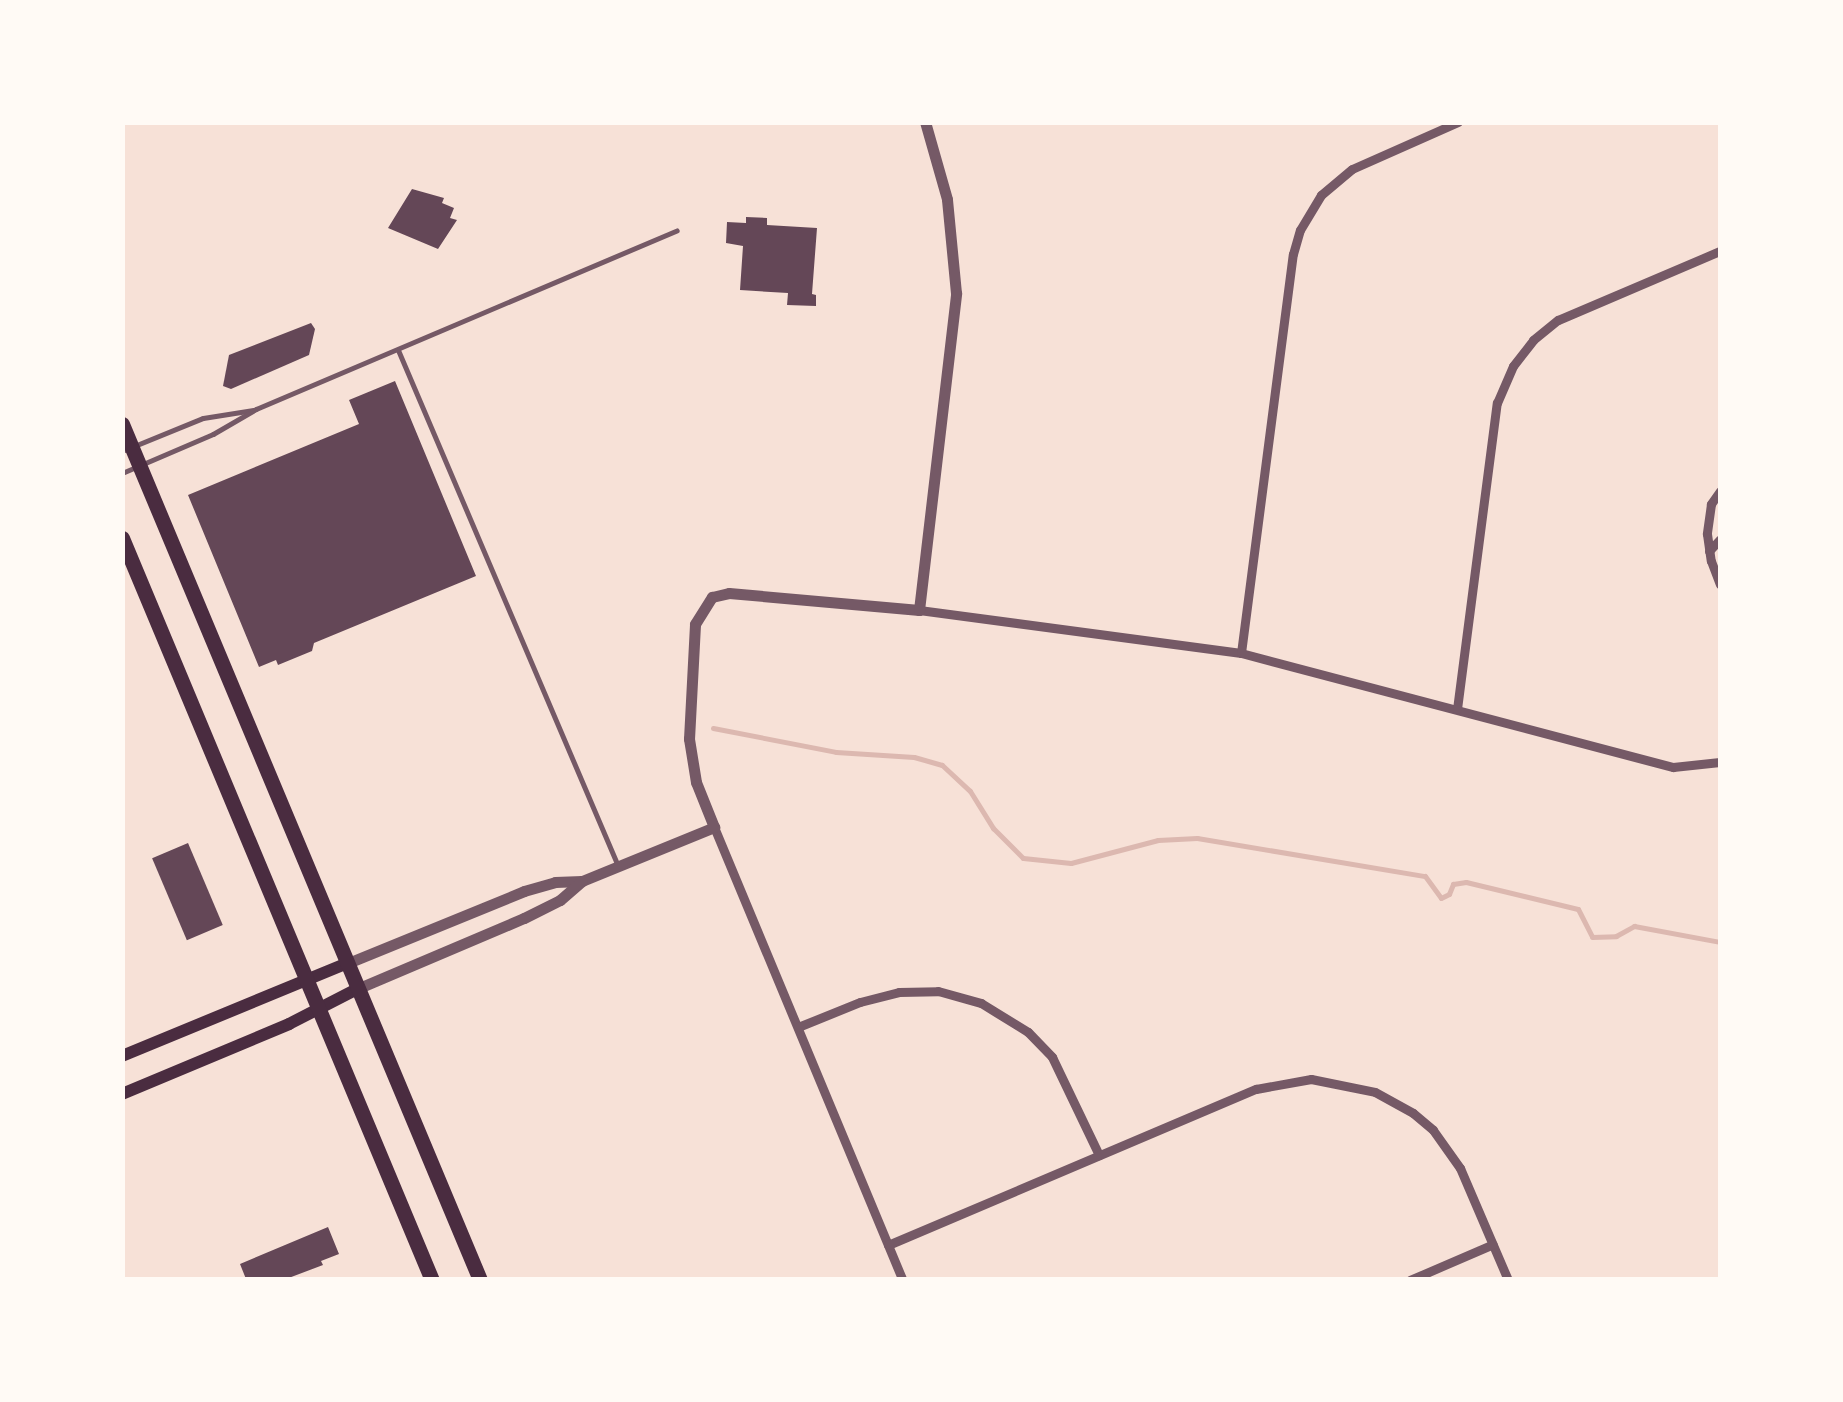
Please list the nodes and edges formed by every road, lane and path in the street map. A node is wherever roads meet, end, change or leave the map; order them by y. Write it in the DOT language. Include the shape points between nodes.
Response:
graph roads {
  1 [pos="925,122"];
  2 [pos="1458,122"];
  3 [pos="677,230"];
  4 [pos="1720,251"];
  5 [pos="398,350"];
  6 [pos="256,410"];
  7 [pos="122,424"];
  8 [pos="127,448"];
  9 [pos="140,466"];
  10 [pos="122,473"];
  11 [pos="1720,491"];
  12 [pos="122,538"];
  13 [pos="1720,540"];
  14 [pos="1708,551"];
  15 [pos="1720,584"];
  16 [pos="919,610"];
  17 [pos="1241,653"];
  18 [pos="1457,709"];
  19 [pos="1720,762"];
  20 [pos="714,827"];
  21 [pos="618,866"];
  22 [pos="582,880"];
  23 [pos="348,963"];
  24 [pos="306,978"];
  25 [pos="359,988"];
  26 [pos="319,1008"];
  27 [pos="798,1026"];
  28 [pos="122,1056"];
  29 [pos="122,1094"];
  30 [pos="1099,1155"];
  31 [pos="888,1244"];
  32 [pos="1493,1244"];
  33 [pos="432,1280"];
  34 [pos="480,1280"];
  35 [pos="903,1280"];
  36 [pos="1410,1280"];
  37 [pos="1508,1280"];
  1 -- 16 [label="street" via="949,211 956,293"];
  2 -- 17 [label="street" via="1352,169 1321,195 1300,230"];
  3 -- 5 [label="lane"];
  4 -- 18 [label="street" via="1558,320 1513,366 1497,403"];
  5 -- 6 [label="lane"];
  5 -- 21 [label="lane"];
  6 -- 8 [label="lane" via="203,418"];
  6 -- 9 [label="lane"];
  7 -- 8 [label="main road"];
  8 -- 9 [label="main road"];
  9 -- 10 [label="lane"];
  9 -- 23 [label="main road"];
  11 -- 14 [label="street" via="1707,519"];
  12 -- 24 [label="main road"];
  13 -- 14 [label="street"];
  14 -- 15 [label="street"];
  16 -- 17 [label="street"];
  16 -- 20 [label="street" via="729,593 706,602 695,624 689,748"];
  17 -- 18 [label="street"];
  18 -- 19 [label="street" via="1674,767"];
  20 -- 21 [label="street"];
  20 -- 27 [label="street"];
  21 -- 22 [label="street"];
  22 -- 23 [label="street" via="524,891"];
  22 -- 25 [label="street" via="524,918"];
  23 -- 24 [label="main road"];
  23 -- 25 [label="main road"];
  24 -- 26 [label="main road"];
  24 -- 28 [label="main road"];
  25 -- 26 [label="main road"];
  25 -- 34 [label="main road"];
  26 -- 29 [label="main road"];
  26 -- 33 [label="main road"];
  27 -- 30 [label="street" via="899,992 938,992 980,1003 1028,1032 1052,1058"];
  27 -- 31 [label="street"];
  30 -- 31 [label="street"];
  30 -- 32 [label="street" via="1273,1084 1350,1084 1400,1104 1433,1130 1460,1168"];
  31 -- 35 [label="street"];
  32 -- 36 [label="street"];
  32 -- 37 [label="street"];
}
